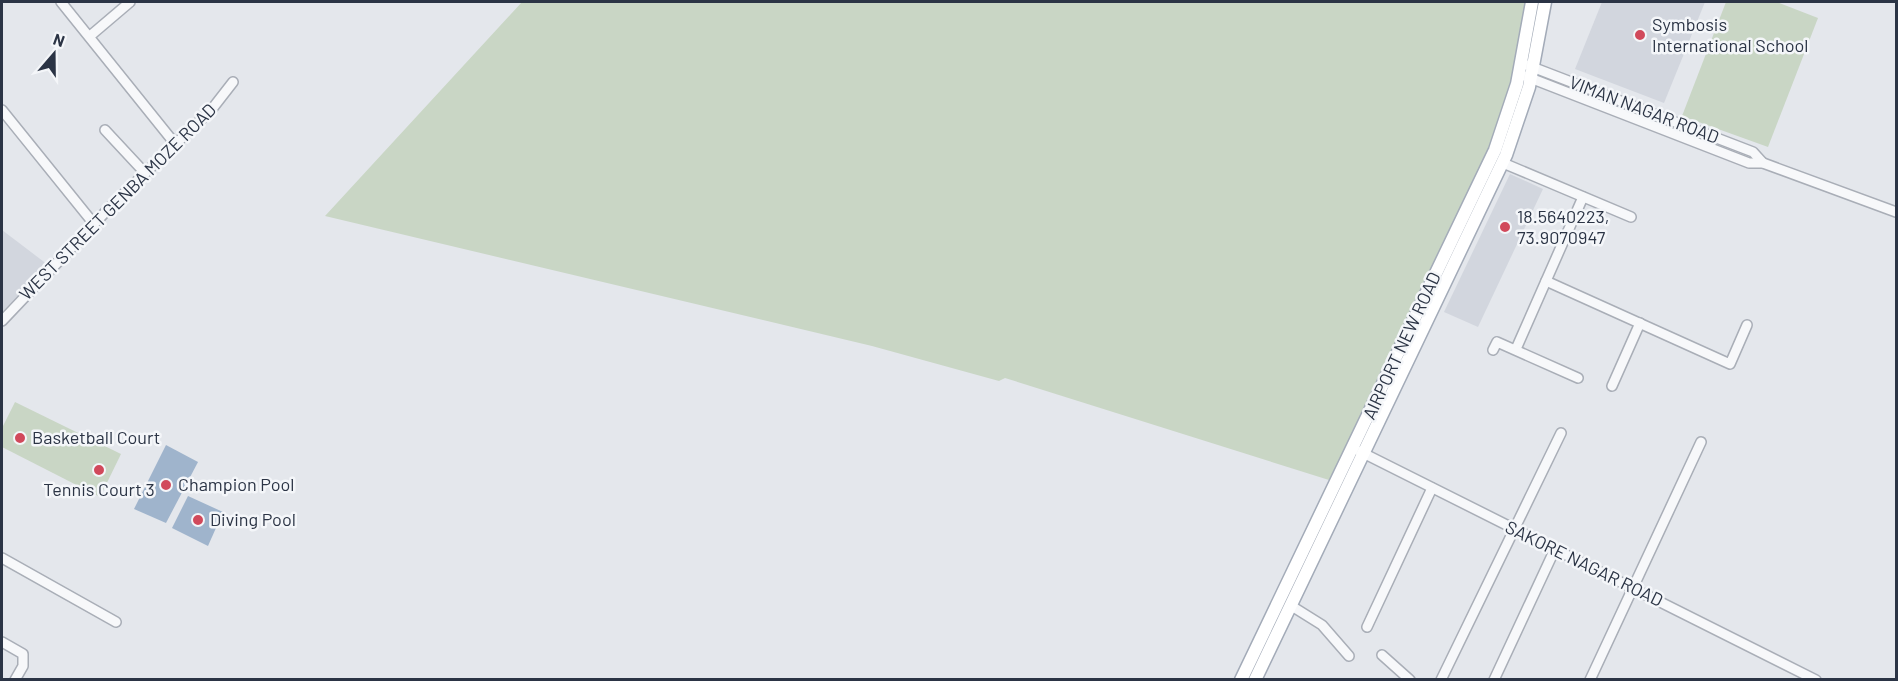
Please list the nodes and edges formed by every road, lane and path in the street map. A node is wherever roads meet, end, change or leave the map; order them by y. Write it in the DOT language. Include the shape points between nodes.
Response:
graph roads {
  1 [pos="61,2"];
  2 [pos="130,2"];
  3 [pos="1532,2"];
  4 [pos="1545,2"];
  5 [pos="90,36"];
  6 [pos="1527,71"];
  7 [pos="233,82"];
  8 [pos="2,110"];
  9 [pos="105,130"];
  10 [pos="176,145"];
  11 [pos="1503,162"];
  12 [pos="146,173"];
  13 [pos="1583,197"];
  14 [pos="1896,212"];
  15 [pos="1631,217"];
  16 [pos="94,224"];
  17 [pos="1546,282"];
  18 [pos="2,321"];
  19 [pos="1640,323"];
  20 [pos="1747,325"];
  21 [pos="1516,349"];
  22 [pos="1493,350"];
  23 [pos="1578,378"];
  24 [pos="1612,386"];
  25 [pos="1561,433"];
  26 [pos="1701,442"];
  27 [pos="1359,451"];
  28 [pos="1432,488"];
  29 [pos="1514,529"];
  30 [pos="1555,549"];
  31 [pos="2,558"];
  32 [pos="1633,588"];
  33 [pos="1290,605"];
  34 [pos="116,622"];
  35 [pos="1367,627"];
  36 [pos="2,642"];
  37 [pos="1382,655"];
  38 [pos="1349,656"];
  39 [pos="15,680"];
  40 [pos="1241,680"];
  41 [pos="1255,680"];
  42 [pos="1410,680"];
  43 [pos="1441,680"];
  44 [pos="1494,680"];
  45 [pos="1590,680"];
  46 [pos="1816,680"];
  1 -- 5 [label="street"];
  2 -- 5 [label="street"];
  3 -- 6 [label="main road, AIRPORT NEW ROAD"];
  4 -- 6 [label="main road, AIRPORT NEW ROAD"];
  5 -- 10 [label="street"];
  6 -- 11 [label="main road, AIRPORT NEW ROAD" via="1522,116"];
  6 -- 14 [label="street, VIMAN NAGAR ROAD" via="1753,153 1763,163"];
  6 -- 27 [label="main road, AIRPORT NEW ROAD"];
  7 -- 10 [label="street, WEST STREET GENBA MOZE ROAD" via="213,109"];
  8 -- 16 [label="street"];
  9 -- 12 [label="street"];
  10 -- 12 [label="street, WEST STREET GENBA MOZE ROAD"];
  11 -- 13 [label="street"];
  11 -- 27 [label="main road, AIRPORT NEW ROAD"];
  12 -- 16 [label="street, WEST STREET GENBA MOZE ROAD"];
  13 -- 15 [label="street"];
  13 -- 17 [label="street"];
  16 -- 18 [label="street, WEST STREET GENBA MOZE ROAD"];
  17 -- 19 [label="street"];
  17 -- 21 [label="street"];
  19 -- 20 [label="street" via="1730,364"];
  19 -- 24 [label="street"];
  21 -- 22 [label="street" via="1497,342"];
  21 -- 23 [label="street"];
  25 -- 29 [label="street"];
  26 -- 32 [label="street"];
  27 -- 28 [label="street, SAKORE NAGAR ROAD"];
  27 -- 33 [label="main road, AIRPORT NEW ROAD"];
  27 -- 40 [label="main road, AIRPORT NEW ROAD"];
  28 -- 29 [label="street, SAKORE NAGAR ROAD"];
  28 -- 35 [label="street"];
  29 -- 30 [label="street, SAKORE NAGAR ROAD"];
  29 -- 43 [label="street"];
  30 -- 32 [label="street, SAKORE NAGAR ROAD"];
  30 -- 44 [label="street"];
  31 -- 34 [label="street"];
  32 -- 45 [label="street"];
  32 -- 46 [label="street, SAKORE NAGAR ROAD"];
  33 -- 38 [label="street" via="1322,626"];
  33 -- 41 [label="main road, AIRPORT NEW ROAD"];
  36 -- 39 [label="street" via="23,654 23,666"];
  37 -- 42 [label="street"];
}
